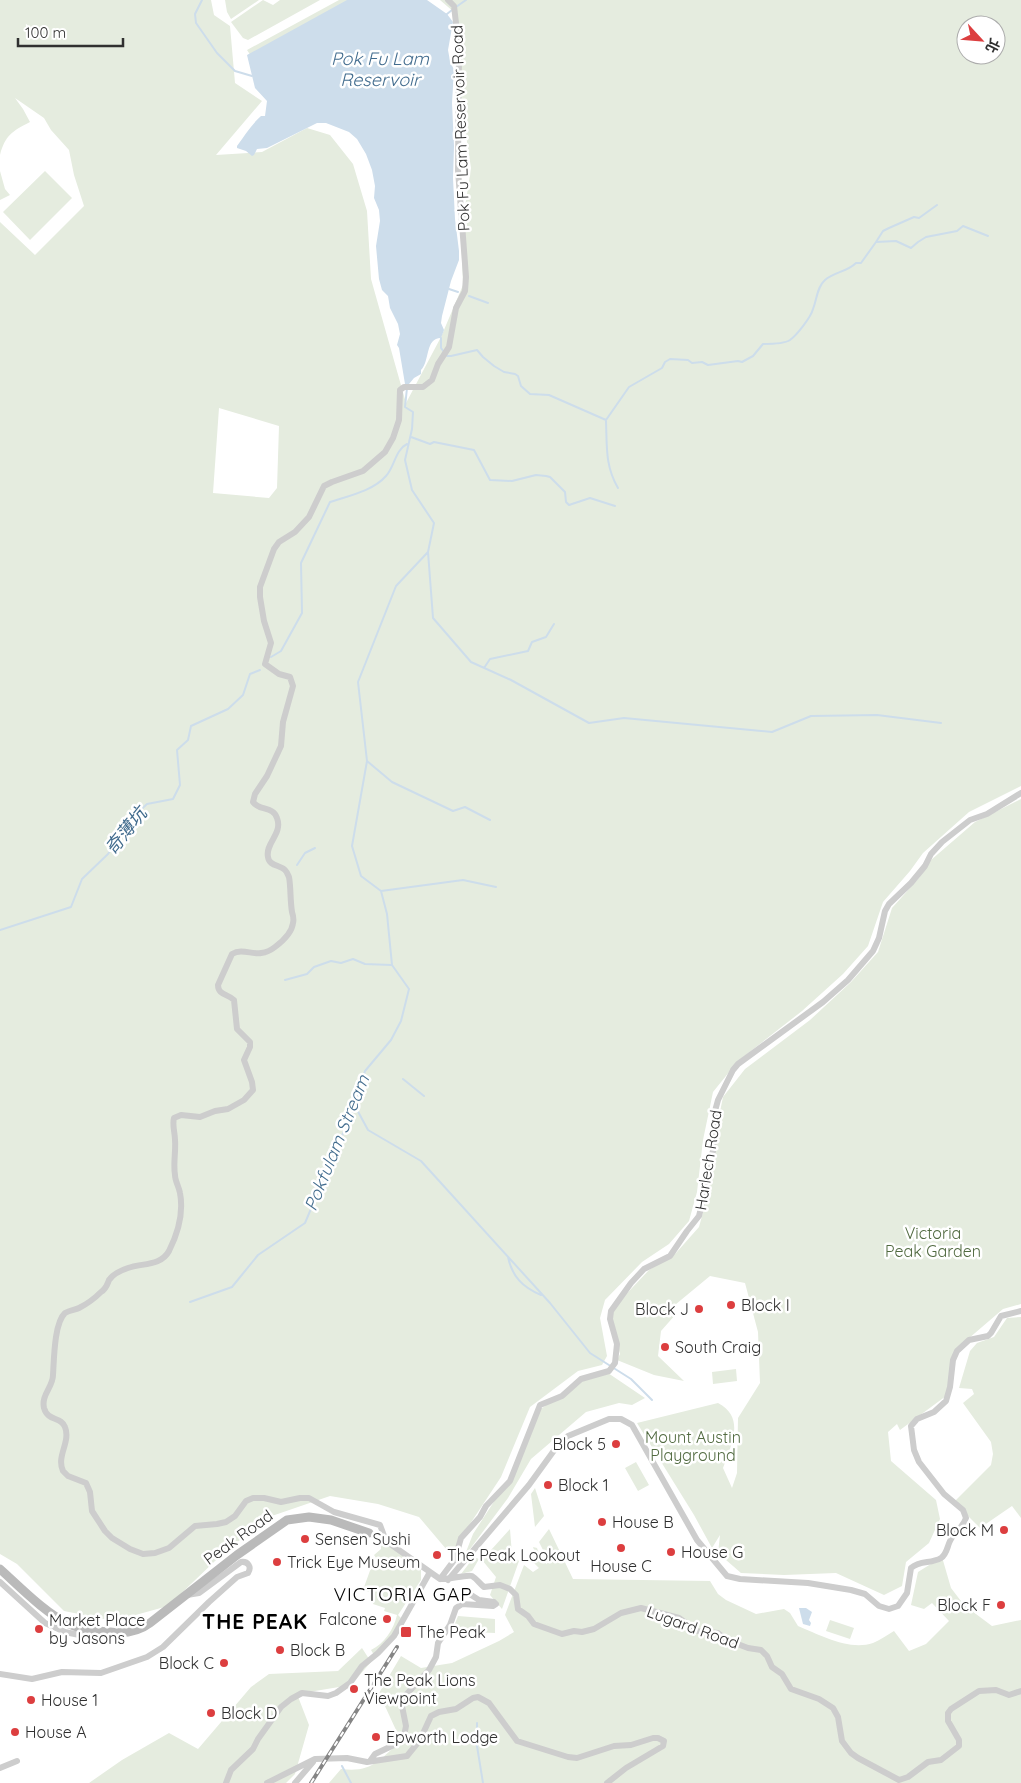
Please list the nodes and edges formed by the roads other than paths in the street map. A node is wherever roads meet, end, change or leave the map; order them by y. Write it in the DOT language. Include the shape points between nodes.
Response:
graph roads {
  1 [pos="450,2"];
  2 [pos="1021,793"];
  3 [pos="1021,1311"];
  4 [pos="369,1532"];
  5 [pos="386,1541"];
  6 [pos="0,1569"];
  7 [pos="430,1572"];
  8 [pos="440,1579"];
  9 [pos="448,1580"];
  10 [pos="0,1582"];
  11 [pos="468,1593"];
  12 [pos="186,1595"];
  13 [pos="94,1631"];
  14 [pos="0,1674"];
  15 [pos="1021,1691"];
  16 [pos="315,1759"];
  17 [pos="17,1761"];
  18 [pos="370,1761"];
  19 [pos="0,1768"];
  20 [pos="226,1783"];
  21 [pos="267,1783"];
  22 [pos="295,1783"];
  23 [pos="607,1783"];
  1 -- 5 [label="street, Pok Fu Lam Reservoir Road" via="456,13 459,48 458,170 466,277 448,351 427,385 400,390 399,420 388,447 363,471 324,486 309,517 296,532 276,546 260,587 264,621 271,644 265,664 290,678 293,686 283,722 281,746 253,802 272,811 278,820 278,832 268,857 288,875 294,921 284,939 268,952 238,951 232,954 218,985 221,993 235,1001 237,1029 250,1042 244,1062 253,1090 244,1100 228,1109 200,1117 181,1115 174,1118 174,1174 180,1194 181,1221 169,1251 157,1262 133,1266 117,1273 102,1292 63,1316 58,1326 53,1378 43,1403 47,1414 66,1427 60,1463 62,1471 87,1484 92,1511 105,1531 138,1553 166,1550 193,1527 226,1522 248,1499 256,1497 279,1502 312,1499 334,1512 380,1525"];
  2 -- 8 [label="street, Harlech Road" via="987,814 970,820 942,842 911,884 889,904 873,950 848,980 829,998 732,1070 715,1111 713,1151 700,1215 669,1257 644,1269 613,1306 609,1318 617,1343 616,1359 609,1371 581,1379 562,1396 540,1405 510,1481 462,1538 455,1559"];
  3 -- 9 [label="street" via="1001,1316 988,1336 962,1345 953,1360 946,1401 911,1426 919,1462 944,1494 963,1510 966,1518 942,1557 911,1568 909,1590 896,1608 882,1608 865,1594 851,1590 728,1576 697,1540 632,1426 615,1418 568,1436 558,1445 523,1492"];
  4 -- 5 [label="street, Peak Road"];
  4 -- 12 [label="main road, Peak Road" via="331,1520 309,1517 287,1520"];
  5 -- 7 [label="street, Peak Road"];
  6 -- 13 [label="main road, Peak Road" via="60,1620"];
  7 -- 8 [label="street, Peak Road"];
  7 -- 20 [label="street" via="394,1636 362,1666 352,1682 331,1695 304,1692 287,1701 252,1750 231,1770"];
  8 -- 9 [label="street, Peak Road"];
  9 -- 15 [label="street, Lugard Road" via="469,1576 484,1587 505,1586 515,1594 520,1611 534,1624 562,1634 592,1630 619,1613 641,1608 679,1618 696,1630 718,1633 727,1640 761,1650 791,1689 833,1708 839,1719 842,1741 853,1754 900,1780 928,1762 941,1760 959,1746 948,1718 949,1711 955,1706 982,1690 996,1690 1008,1695"];
  10 -- 13 [label="street" via="45,1623 89,1638"];
  11 -- 18 [label="street" via="478,1600 496,1604 462,1604 456,1608 438,1643 436,1657 429,1670 403,1698 406,1726 403,1738 375,1754"];
  12 -- 13 [label="main road, Peak Road" via="139,1630 124,1633"];
  12 -- 14 [label="street, Peak Road" via="199,1593 238,1564 244,1562 249,1565 248,1573 237,1578 164,1647 147,1657 104,1673 62,1672 32,1679"];
  16 -- 18 [label="street"];
  16 -- 21 [label="street"];
  16 -- 22 [label="street"];
  17 -- 19 [label="street"];
  18 -- 23 [label="street" via="408,1755 423,1736 432,1715 478,1697 489,1703 517,1741 566,1757 577,1758 653,1738 664,1741 663,1746"];
}
